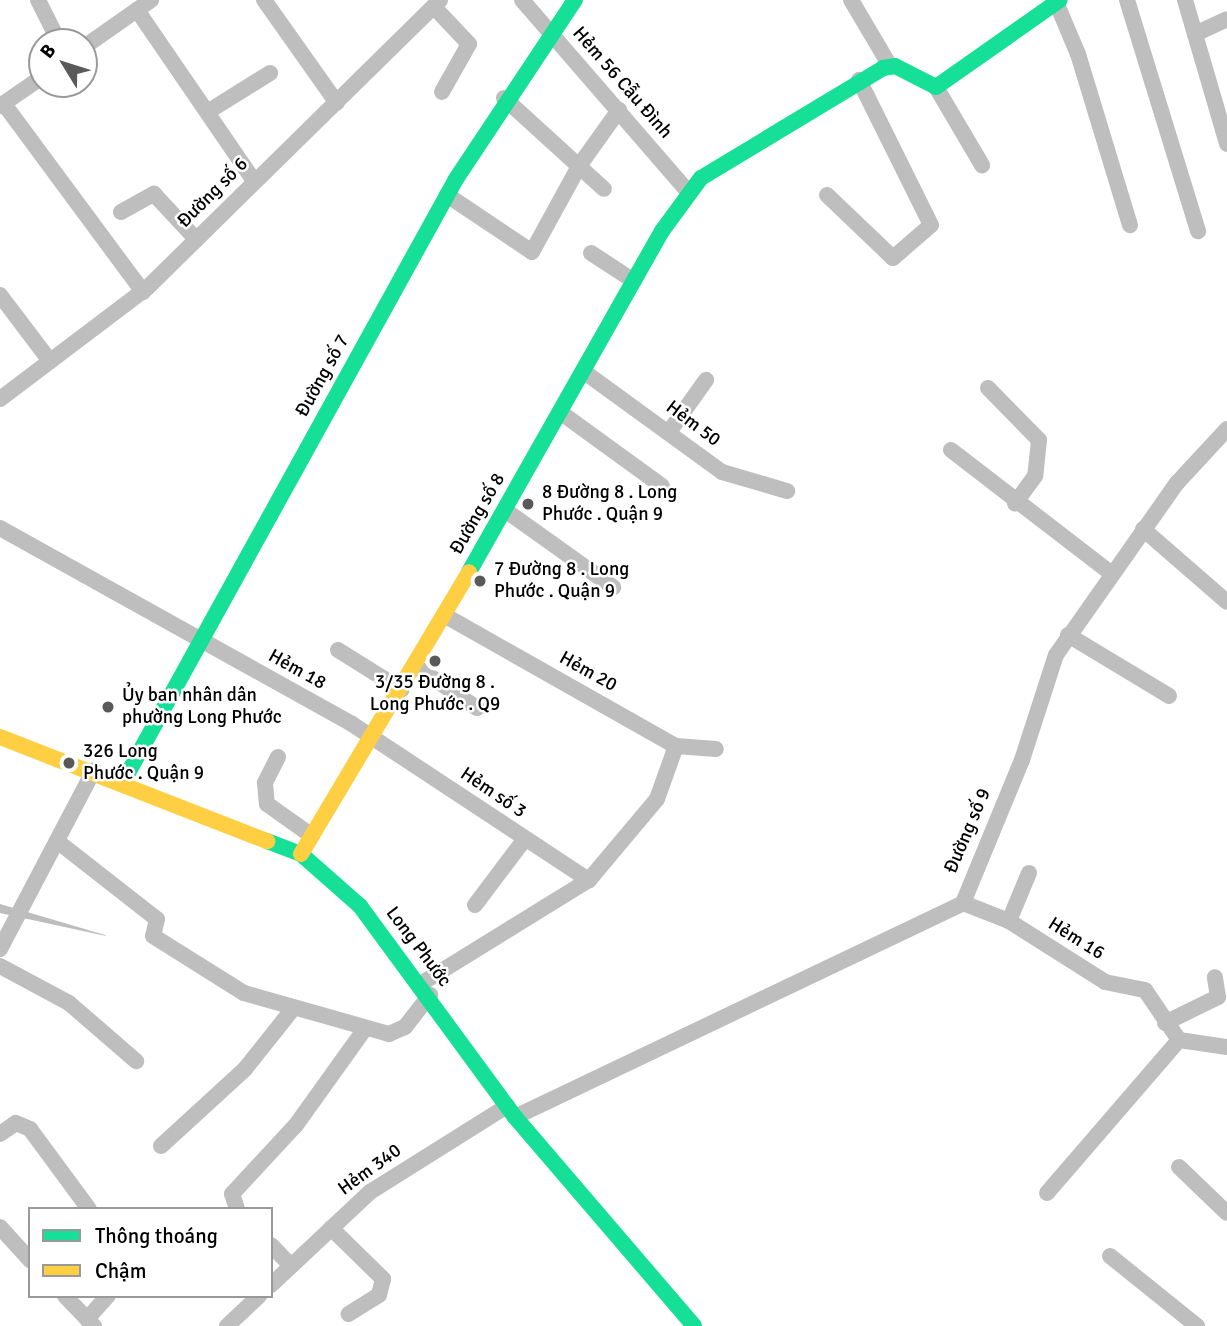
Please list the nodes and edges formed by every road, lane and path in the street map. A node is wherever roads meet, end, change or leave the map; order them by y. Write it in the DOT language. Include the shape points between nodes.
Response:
graph roads {
  1 [pos="38,0"];
  2 [pos="151,0"];
  3 [pos="264,0"];
  4 [pos="522,0"];
  5 [pos="575,0"];
  6 [pos="851,0"];
  7 [pos="1127,0"];
  8 [pos="1185,0"];
  9 [pos="1058,1"];
  10 [pos="437,3"];
  11 [pos="137,10"];
  12 [pos="1227,19"];
  13 [pos="52,28"];
  14 [pos="549,31"];
  15 [pos="1195,34"];
  16 [pos="98,37"];
  17 [pos="890,66"];
  18 [pos="270,73"];
  19 [pos="859,80"];
  20 [pos="28,87"];
  21 [pos="936,87"];
  22 [pos="442,92"];
  23 [pos="504,98"];
  24 [pos="337,103"];
  25 [pos="2,105"];
  26 [pos="619,110"];
  27 [pos="209,111"];
  28 [pos="1227,144"];
  29 [pos="982,165"];
  30 [pos="579,166"];
  31 [pos="254,181"];
  32 [pos="604,189"];
  33 [pos="689,193"];
  34 [pos="447,195"];
  35 [pos="827,195"];
  36 [pos="121,212"];
  37 [pos="1129,225"];
  38 [pos="1198,231"];
  39 [pos="196,239"];
  40 [pos="591,253"];
  41 [pos="634,281"];
  42 [pos="143,292"];
  43 [pos="0,295"];
  44 [pos="50,361"];
  45 [pos="583,371"];
  46 [pos="706,380"];
  47 [pos="988,388"];
  48 [pos="0,399"];
  49 [pos="560,412"];
  50 [pos="1227,429"];
  51 [pos="669,432"];
  52 [pos="951,450"];
  53 [pos="662,486"];
  54 [pos="787,491"];
  55 [pos="1016,504"];
  56 [pos="505,510"];
  57 [pos="0,528"];
  58 [pos="1143,529"];
  59 [pos="1111,573"];
  60 [pos="613,587"];
  61 [pos="1227,601"];
  62 [pos="444,615"];
  63 [pos="1068,635"];
  64 [pos="198,640"];
  65 [pos="338,650"];
  66 [pos="415,666"];
  67 [pos="402,690"];
  68 [pos="1169,696"];
  69 [pos="477,708"];
  70 [pos="0,737"];
  71 [pos="375,739"];
  72 [pos="676,746"];
  73 [pos="716,749"];
  74 [pos="278,757"];
  75 [pos="94,771"];
  76 [pos="122,782"];
  77 [pos="312,836"];
  78 [pos="524,840"];
  79 [pos="57,841"];
  80 [pos="301,854"];
  81 [pos="1029,873"];
  82 [pos="589,880"];
  83 [pos="963,903"];
  84 [pos="475,905"];
  85 [pos="1009,921"];
  86 [pos="0,949"];
  87 [pos="0,966"];
  88 [pos="1215,977"];
  89 [pos="426,989"];
  90 [pos="292,1010"];
  91 [pos="1165,1023"];
  92 [pos="364,1030"];
  93 [pos="1179,1040"];
  94 [pos="1227,1047"];
  95 [pos="136,1060"];
  96 [pos="511,1111"];
  97 [pos="0,1135"];
  98 [pos="161,1146"];
  99 [pos="1179,1167"];
  100 [pos="1047,1193"];
  101 [pos="88,1207"];
  102 [pos="236,1207"];
  103 [pos="1227,1213"];
  104 [pos="0,1227"];
  105 [pos="331,1228"];
  106 [pos="273,1247"];
  107 [pos="1110,1256"];
  108 [pos="28,1258"];
  109 [pos="291,1266"];
  110 [pos="273,1283"];
  111 [pos="67,1298"];
  112 [pos="107,1298"];
  113 [pos="257,1298"];
  114 [pos="348,1314"];
  115 [pos="90,1322"];
  116 [pos="228,1326"];
  117 [pos="694,1326"];
  118 [pos="1197,1326"];
  1 -- 13 [label="street"];
  2 -- 11 [label="street"];
  3 -- 24 [label="street"];
  4 -- 14 [label="street, Hẻm 56 Cẫu Đình"];
  5 -- 14 [label="street, Đường số 7"];
  6 -- 17 [label="street"];
  7 -- 38 [label="street"];
  8 -- 15 [label="street"];
  9 -- 21 [label="street"];
  9 -- 37 [label="street"];
  10 -- 22 [label="street" via="469,44"];
  10 -- 24 [label="street, Đường số 6"];
  11 -- 16 [label="street"];
  11 -- 27 [label="street"];
  12 -- 15 [label="street"];
  14 -- 23 [label="street, Đường số 7"];
  14 -- 26 [label="street, Hẻm 56 Cẫu Đình"];
  15 -- 28 [label="street"];
  17 -- 19 [label="street, Đường số 8"];
  17 -- 21 [label="street"];
  18 -- 27 [label="street"];
  19 -- 33 [label="street, Đường số 8" via="715,164"];
  19 -- 35 [label="street" via="931,225 893,258"];
  20 -- 25 [label="street"];
  21 -- 29 [label="street"];
  23 -- 30 [label="street"];
  23 -- 34 [label="street, Đường số 7"];
  24 -- 31 [label="street, Đường số 6"];
  25 -- 42 [label="street"];
  26 -- 30 [label="street"];
  26 -- 33 [label="street, Hẻm 56 Cẫu Đình"];
  27 -- 31 [label="street"];
  30 -- 32 [label="street"];
  30 -- 34 [label="street" via="532,252"];
  31 -- 39 [label="street, Đường số 6"];
  33 -- 41 [label="street, Đường số 8"];
  34 -- 64 [label="street, Đường số 7"];
  36 -- 39 [label="street" via="154,194"];
  39 -- 42 [label="street, Đường số 6"];
  40 -- 41 [label="street"];
  41 -- 45 [label="street, Đường số 8"];
  42 -- 44 [label="street, Đường số 6"];
  43 -- 44 [label="street"];
  44 -- 48 [label="street, Đường số 6"];
  45 -- 49 [label="street, Đường số 8"];
  45 -- 51 [label="street, Hẻm 50"];
  46 -- 51 [label="street"];
  47 -- 55 [label="street" via="1039,440 1035,476"];
  49 -- 53 [label="street"];
  49 -- 56 [label="street, Đường số 8"];
  50 -- 58 [label="street, Đường số 9"];
  51 -- 54 [label="street, Hẻm 50" via="746,484"];
  52 -- 55 [label="street"];
  55 -- 59 [label="street"];
  56 -- 60 [label="street"];
  56 -- 62 [label="street, Đường số 8"];
  57 -- 64 [label="street, Hẻm 18"];
  58 -- 59 [label="street, Đường số 9"];
  58 -- 61 [label="street"];
  59 -- 63 [label="street, Đường số 9"];
  62 -- 66 [label="street, Đường số 8"];
  62 -- 72 [label="street, Hẻm 20"];
  63 -- 68 [label="street"];
  63 -- 83 [label="street, Đường số 9"];
  64 -- 71 [label="street, Hẻm 18"];
  64 -- 76 [label="street, Đường số 7"];
  65 -- 67 [label="street"];
  66 -- 67 [label="street, Đường số 8"];
  66 -- 69 [label="street"];
  67 -- 71 [label="street, Đường số 8"];
  70 -- 75 [label="street, Long Phước"];
  71 -- 77 [label="street, Đường số 8"];
  71 -- 78 [label="street, Hẻm số 3"];
  72 -- 73 [label="street, Hẻm 20"];
  72 -- 82 [label="street" via="657,799"];
  74 -- 77 [label="street" via="264,797"];
  75 -- 76 [label="street, Long Phước"];
  75 -- 79 [label="street"];
  76 -- 80 [label="street, Long Phước"];
  77 -- 80 [label="street, Đường số 8"];
  78 -- 82 [label="street, Hẻm số 3"];
  78 -- 84 [label="street"];
  79 -- 86 [label="street"];
  79 -- 90 [label="street" via="157,919 153,936 223,982"];
  80 -- 89 [label="street, Long Phước" via="360,906"];
  81 -- 85 [label="street"];
  82 -- 89 [label="street"];
  83 -- 85 [label="street, Hẻm 16"];
  83 -- 96 [label="street, Đường số 9"];
  85 -- 91 [label="street, Hẻm 16" via="1105,982 1145,990"];
  87 -- 95 [label="street" via="69,1003"];
  88 -- 91 [label="street" via="1219,997"];
  89 -- 92 [label="street" via="398,1031"];
  89 -- 96 [label="street, Long Phước"];
  90 -- 92 [label="street"];
  90 -- 98 [label="street" via="245,1069"];
  91 -- 93 [label="street, Hẻm 16"];
  92 -- 102 [label="street" via="296,1125 232,1194"];
  93 -- 94 [label="street"];
  93 -- 100 [label="street"];
  96 -- 105 [label="street, Hẻm 340" via="369,1192"];
  96 -- 117 [label="street, Long Phước"];
  97 -- 101 [label="street" via="16,1124 30,1129"];
  99 -- 103 [label="street"];
  104 -- 108 [label="street"];
  105 -- 109 [label="street, Hẻm 340"];
  105 -- 114 [label="street" via="383,1279 379,1295"];
  106 -- 109 [label="street"];
  107 -- 118 [label="street"];
  109 -- 110 [label="street, Hẻm 340"];
  111 -- 115 [label="street"];
  112 -- 115 [label="street"];
  113 -- 116 [label="street"];
}
